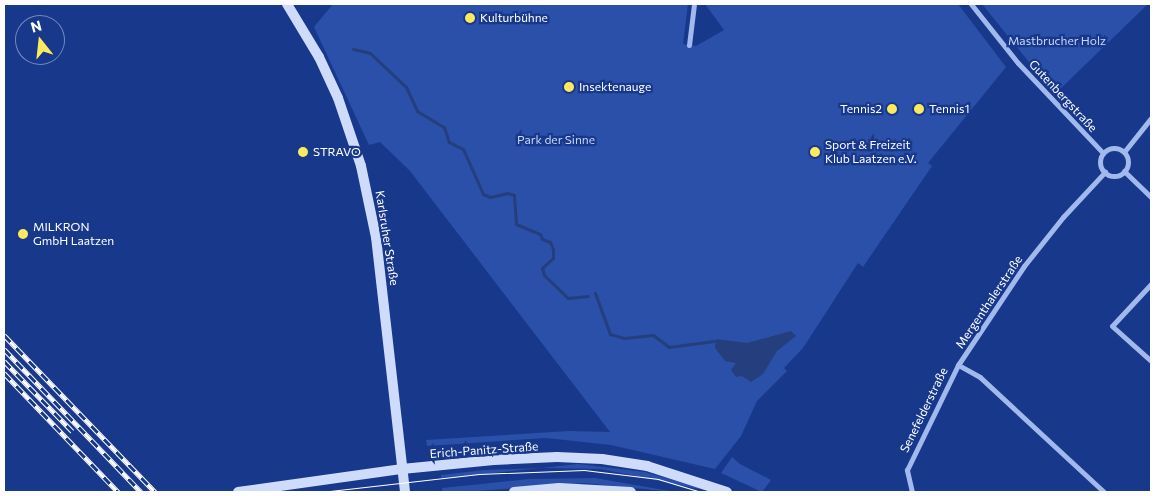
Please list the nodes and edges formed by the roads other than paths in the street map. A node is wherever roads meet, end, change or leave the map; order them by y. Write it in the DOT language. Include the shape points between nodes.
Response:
graph roads {
  1 [pos="287,4"];
  2 [pos="694,4"];
  3 [pos="971,4"];
  4 [pos="689,45"];
  5 [pos="1151,118"];
  6 [pos="1124,152"];
  7 [pos="1103,153"];
  8 [pos="1124,171"];
  9 [pos="1105,172"];
  10 [pos="1151,197"];
  11 [pos="1151,284"];
  12 [pos="1151,361"];
  13 [pos="958,365"];
  14 [pos="402,469"];
  15 [pos="238,492"];
  16 [pos="405,492"];
  17 [pos="514,492"];
  18 [pos="631,492"];
  19 [pos="728,492"];
  20 [pos="912,492"];
  21 [pos="1104,492"];
  1 -- 14 [label="main road, Karlsruher Straße" via="319,57 338,98 361,166 376,237"];
  2 -- 4 [label="street"];
  3 -- 7 [label="street, Gutenbergstraße" via="1018,63"];
  5 -- 6 [label="street"];
  6 -- 7 [label="street" via="1111,148"];
  6 -- 8 [label="street" via="1128,159"];
  7 -- 9 [label="street" via="1101,165"];
  8 -- 9 [label="street" via="1117,176"];
  8 -- 10 [label="street"];
  9 -- 13 [label="street, Mergenthalerstraße" via="1061,219 1024,266"];
  11 -- 12 [label="street" via="1112,326"];
  13 -- 20 [label="street, Senefelderstraße" via="907,470"];
  13 -- 21 [label="street, Mergenthalerstraße" via="980,377"];
  14 -- 15 [label="main road, Erich-Panitz-Straße"];
  14 -- 16 [label="main road, Karlsruher Straße"];
  14 -- 19 [label="main road, Erich-Panitz-Straße" via="494,460 602,459 679,475"];
  17 -- 18 [label="main road" via="559,488"];
}
